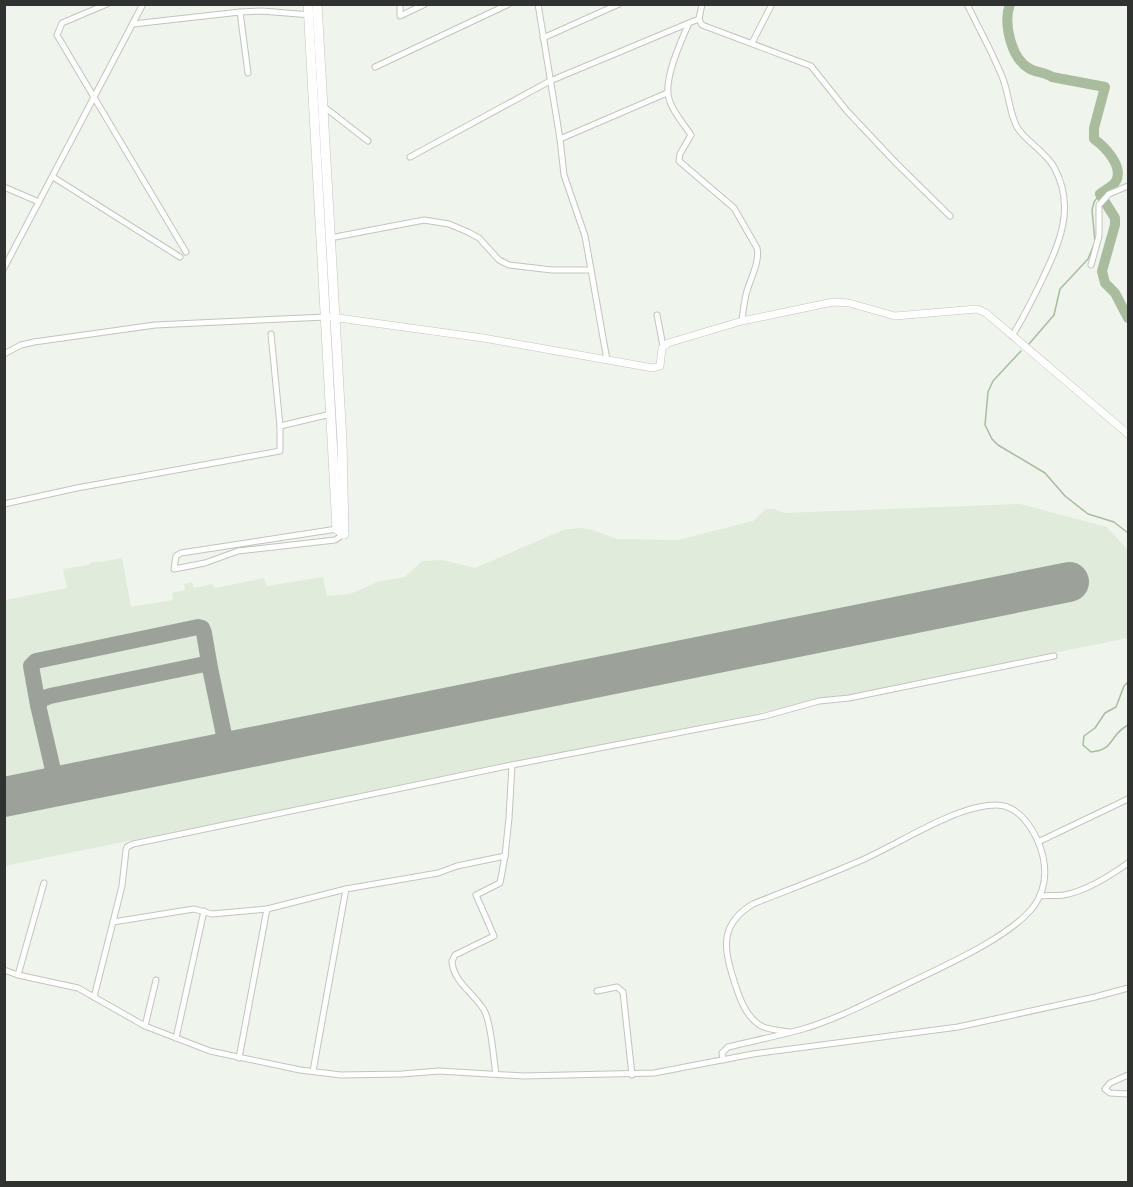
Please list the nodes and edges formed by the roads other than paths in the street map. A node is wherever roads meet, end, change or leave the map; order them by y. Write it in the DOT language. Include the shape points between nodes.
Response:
graph roads {
  1 [pos="107,4"];
  2 [pos="143,4"];
  3 [pos="308,4"];
  4 [pos="317,4"];
  5 [pos="400,4"];
  6 [pos="425,4"];
  7 [pos="509,4"];
  8 [pos="538,4"];
  9 [pos="619,4"];
  10 [pos="702,4"];
  11 [pos="772,4"];
  12 [pos="967,4"];
  13 [pos="240,12"];
  14 [pos="313,15"];
  15 [pos="699,19"];
  16 [pos="688,23"];
  17 [pos="133,24"];
  18 [pos="543,38"];
  19 [pos="752,43"];
  20 [pos="375,67"];
  21 [pos="317,70"];
  22 [pos="248,73"];
  23 [pos="550,81"];
  24 [pos="667,93"];
  25 [pos="95,97"];
  26 [pos="323,106"];
  27 [pos="560,139"];
  28 [pos="368,141"];
  29 [pos="410,157"];
  30 [pos="52,177"];
  31 [pos="1128,186"];
  32 [pos="4,188"];
  33 [pos="39,202"];
  34 [pos="950,216"];
  35 [pos="326,239"];
  36 [pos="186,252"];
  37 [pos="180,257"];
  38 [pos="1091,265"];
  39 [pos="4,268"];
  40 [pos="591,270"];
  41 [pos="657,315"];
  42 [pos="331,317"];
  43 [pos="742,321"];
  44 [pos="271,334"];
  45 [pos="1012,336"];
  46 [pos="663,346"];
  47 [pos="4,354"];
  48 [pos="607,360"];
  49 [pos="334,370"];
  50 [pos="332,414"];
  51 [pos="280,426"];
  52 [pos="1128,434"];
  53 [pos="4,504"];
  54 [pos="340,531"];
  55 [pos="1054,656"];
  56 [pos="512,765"];
  57 [pos="1128,799"];
  58 [pos="1038,842"];
  59 [pos="504,856"];
  60 [pos="1128,863"];
  61 [pos="44,883"];
  62 [pos="346,889"];
  63 [pos="1040,896"];
  64 [pos="267,909"];
  65 [pos="204,911"];
  66 [pos="112,922"];
  67 [pos="4,970"];
  68 [pos="18,975"];
  69 [pos="156,980"];
  70 [pos="1128,988"];
  71 [pos="597,991"];
  72 [pos="94,997"];
  73 [pos="145,1026"];
  74 [pos="789,1032"];
  75 [pos="176,1038"];
  76 [pos="239,1058"];
  77 [pos="723,1060"];
  78 [pos="313,1071"];
  79 [pos="496,1074"];
  80 [pos="632,1075"];
  81 [pos="1128,1075"];
  82 [pos="1128,1094"];
  1 -- 25 [label="street" via="62,23 57,34"];
  2 -- 17 [label="street"];
  3 -- 14 [label="highway"];
  4 -- 14 [label="highway"];
  5 -- 6 [label="street" via="400,16"];
  7 -- 20 [label="street"];
  8 -- 18 [label="street"];
  9 -- 18 [label="street"];
  10 -- 15 [label="street"];
  11 -- 19 [label="street"];
  12 -- 45 [label="street" via="995,58 1018,128 1055,168 1064,204 1058,245"];
  13 -- 14 [label="street"];
  13 -- 17 [label="street"];
  13 -- 22 [label="street"];
  14 -- 21 [label="highway"];
  15 -- 16 [label="street"];
  15 -- 19 [label="street" via="702,25"];
  16 -- 23 [label="street"];
  16 -- 24 [label="street"];
  17 -- 25 [label="street"];
  18 -- 23 [label="street"];
  19 -- 34 [label="street" via="811,66 847,111"];
  21 -- 26 [label="highway"];
  21 -- 35 [label="highway"];
  23 -- 27 [label="street"];
  23 -- 29 [label="street"];
  24 -- 27 [label="street"];
  24 -- 43 [label="street" via="692,135 679,161 734,208 757,248"];
  25 -- 30 [label="street"];
  25 -- 36 [label="street"];
  26 -- 28 [label="street"];
  26 -- 35 [label="highway"];
  27 -- 40 [label="street" via="564,176 585,236"];
  30 -- 33 [label="street"];
  30 -- 37 [label="street"];
  31 -- 38 [label="street" via="1109,194 1099,204 1099,236"];
  32 -- 33 [label="street"];
  33 -- 39 [label="street"];
  35 -- 40 [label="street" via="424,220 468,232 509,265"];
  35 -- 42 [label="highway"];
  40 -- 48 [label="street"];
  41 -- 46 [label="street"];
  42 -- 47 [label="street" via="155,325 34,342"];
  42 -- 48 [label="street"];
  42 -- 49 [label="highway"];
  43 -- 45 [label="street" via="833,302 895,316 970,309 986,313"];
  43 -- 46 [label="street"];
  44 -- 51 [label="street"];
  45 -- 52 [label="street"];
  46 -- 48 [label="street" via="658,368"];
  49 -- 50 [label="highway"];
  49 -- 54 [label="highway"];
  50 -- 51 [label="street"];
  50 -- 54 [label="highway"];
  51 -- 53 [label="street" via="279,451"];
  54 -- 54 [label="street" via="335,540 238,551 174,569 176,556 182,553"];
  55 -- 56 [label="street"];
  56 -- 59 [label="street"];
  56 -- 66 [label="street" via="130,845"];
  57 -- 58 [label="street"];
  58 -- 63 [label="street" via="1045,868"];
  58 -- 74 [label="street" via="1016,811 998,805 979,807 741,912 730,927 725,947 738,995 757,1023"];
  59 -- 62 [label="street" via="438,873"];
  59 -- 79 [label="street" via="500,883 476,896 494,936 455,955 452,961 466,990 485,1012"];
  60 -- 63 [label="street" via="1097,882 1064,895"];
  61 -- 68 [label="street"];
  62 -- 64 [label="street"];
  62 -- 78 [label="street"];
  63 -- 74 [label="street" via="1033,907 995,938 953,961 868,1002"];
  64 -- 65 [label="street" via="212,915"];
  64 -- 76 [label="street"];
  65 -- 66 [label="street" via="194,909"];
  65 -- 75 [label="street"];
  66 -- 72 [label="street"];
  67 -- 68 [label="street"];
  68 -- 72 [label="street" via="70,985"];
  69 -- 73 [label="street"];
  70 -- 77 [label="street" via="958,1027"];
  71 -- 80 [label="street" via="617,987 623,992"];
  72 -- 73 [label="street"];
  73 -- 75 [label="street"];
  74 -- 77 [label="street" via="728,1047 722,1053"];
  75 -- 76 [label="street"];
  76 -- 78 [label="street"];
  77 -- 80 [label="street"];
  78 -- 79 [label="street" via="341,1075 439,1071"];
  79 -- 80 [label="street"];
  81 -- 82 [label="street" via="1105,1089"];
}
